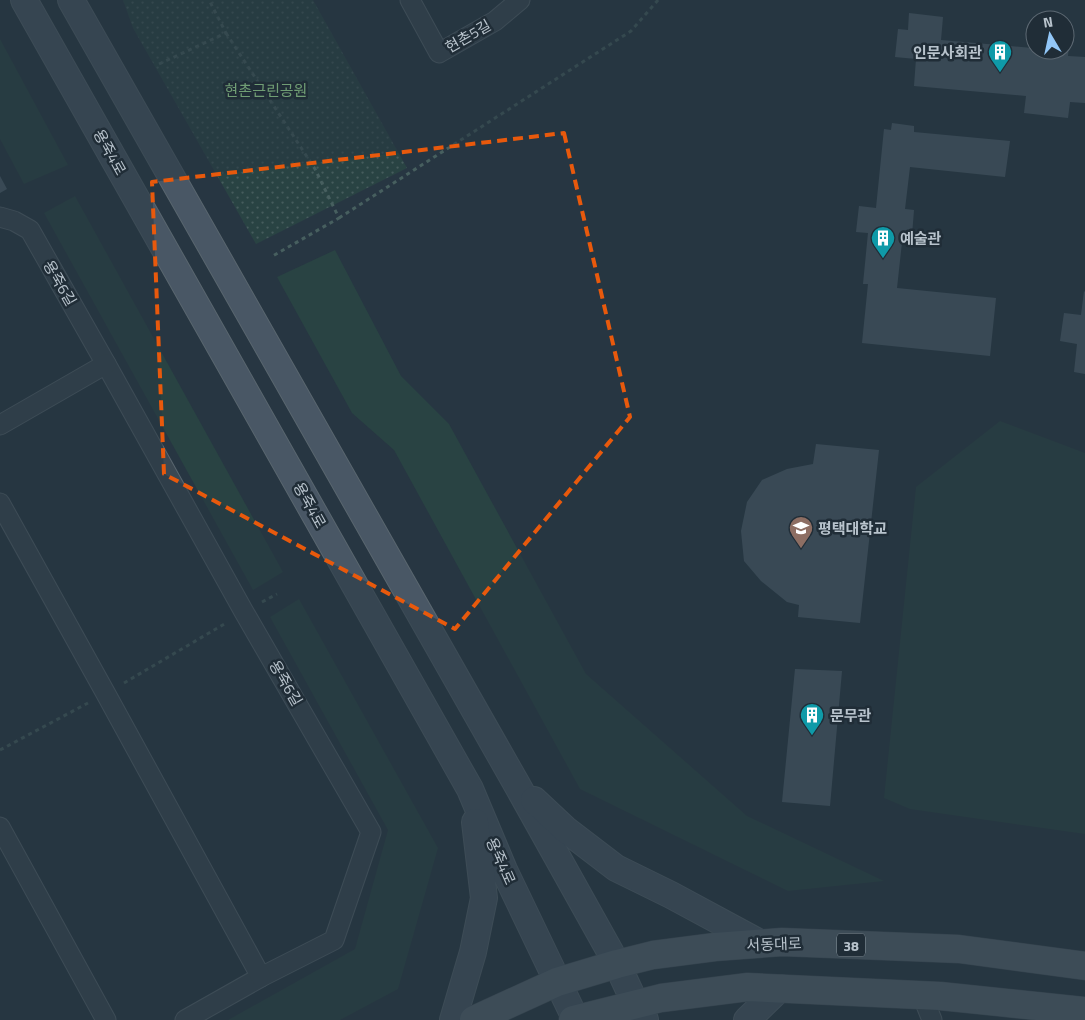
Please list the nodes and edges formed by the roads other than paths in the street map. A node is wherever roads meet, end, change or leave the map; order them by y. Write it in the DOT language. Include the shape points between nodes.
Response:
graph roads {
  1 [pos="24,0"];
  2 [pos="71,0"];
  3 [pos="410,0"];
  4 [pos="520,0"];
  5 [pos="0,218"];
  6 [pos="106,364"];
  7 [pos="0,425"];
  8 [pos="0,504"];
  9 [pos="516,783"];
  10 [pos="470,789"];
  11 [pos="0,827"];
  12 [pos="760,943"];
  13 [pos="617,964"];
  14 [pos="1085,966"];
  15 [pos="261,977"];
  16 [pos="557,982"];
  17 [pos="780,988"];
  18 [pos="922,995"];
  19 [pos="1085,1011"];
  20 [pos="640,1012"];
  21 [pos="106,1020"];
  22 [pos="185,1020"];
  23 [pos="453,1020"];
  24 [pos="474,1020"];
  25 [pos="574,1020"];
  26 [pos="746,1020"];
  27 [pos="932,1020"];
  1 -- 10 [label="main road, 용죽4로"];
  2 -- 9 [label="main road"];
  3 -- 4 [label="street, 현촌5길" via="439,52 495,21"];
  5 -- 6 [label="street, 용죽6길" via="14,220 30,230"];
  6 -- 7 [label="street"];
  6 -- 15 [label="street, 용죽6길" via="371,832 334,940"];
  8 -- 15 [label="street"];
  9 -- 12 [label="main road" via="565,829 616,868"];
  9 -- 13 [label="main road"];
  10 -- 16 [label="main road, 용죽4로"];
  10 -- 23 [label="main road" via="484,898 473,952"];
  11 -- 21 [label="street"];
  12 -- 13 [label="main road, 서동대로 / 38" via="653,955"];
  12 -- 14 [label="main road, 서동대로 / 38" via="959,949"];
  13 -- 16 [label="main road, 서동대로 / 38"];
  13 -- 20 [label="main road"];
  15 -- 22 [label="street, 용죽6길"];
  16 -- 24 [label="main road, 서동대로 / 38"];
  16 -- 25 [label="main road, 용죽4로"];
  17 -- 18 [label="main road"];
  17 -- 20 [label="main road" via="748,987 661,998"];
  17 -- 26 [label="main road"];
  18 -- 19 [label="main road"];
  18 -- 27 [label="street"];
  20 -- 25 [label="main road"];
}
